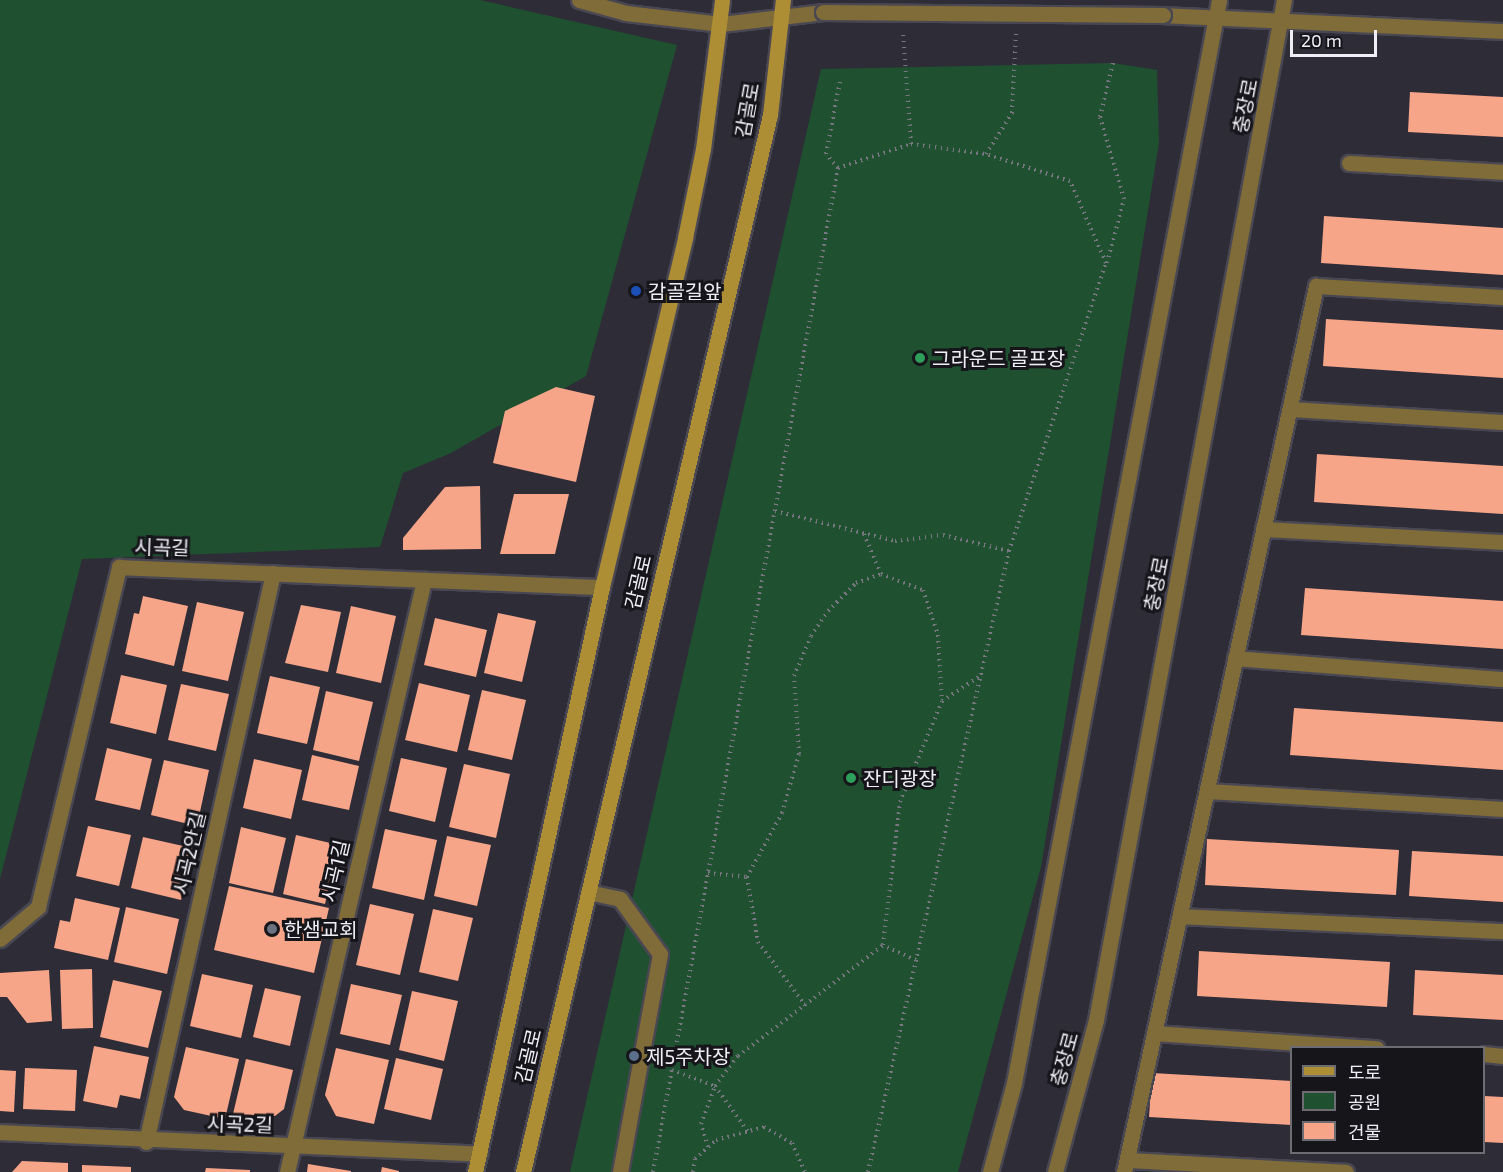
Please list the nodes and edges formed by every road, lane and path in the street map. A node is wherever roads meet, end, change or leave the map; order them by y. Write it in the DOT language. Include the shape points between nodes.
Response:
graph roads {
  1 [pos="579,0"];
  2 [pos="722,0"];
  3 [pos="783,0"];
  4 [pos="1219,0"];
  5 [pos="1284,0"];
  6 [pos="1216,18"];
  7 [pos="781,19"];
  8 [pos="1282,21"];
  9 [pos="902,22"];
  10 [pos="1016,22"];
  11 [pos="721,24"];
  12 [pos="1503,31"];
  13 [pos="1113,63"];
  14 [pos="840,81"];
  15 [pos="911,144"];
  16 [pos="986,154"];
  17 [pos="1349,164"];
  18 [pos="838,168"];
  19 [pos="1503,172"];
  20 [pos="1106,263"];
  21 [pos="1503,297"];
  22 [pos="1290,409"];
  23 [pos="1503,422"];
  24 [pos="775,511"];
  25 [pos="1263,529"];
  26 [pos="864,534"];
  27 [pos="1503,542"];
  28 [pos="1009,551"];
  29 [pos="273,573"];
  30 [pos="881,574"];
  31 [pos="424,580"];
  32 [pos="602,587"];
  33 [pos="1235,658"];
  34 [pos="981,675"];
  35 [pos="1503,679"];
  36 [pos="942,701"];
  37 [pos="1207,791"];
  38 [pos="1503,809"];
  39 [pos="708,873"];
  40 [pos="747,877"];
  41 [pos="588,892"];
  42 [pos="1180,916"];
  43 [pos="1503,931"];
  44 [pos="0,939"];
  45 [pos="883,945"];
  46 [pos="916,960"];
  47 [pos="805,1005"];
  48 [pos="1154,1033"];
  49 [pos="1360,1046"];
  50 [pos="1485,1054"];
  51 [pos="1503,1056"];
  52 [pos="672,1070"];
  53 [pos="715,1086"];
  54 [pos="0,1132"];
  55 [pos="748,1132"];
  56 [pos="146,1142"];
  57 [pos="293,1146"];
  58 [pos="708,1148"];
  59 [pos="479,1154"];
  60 [pos="1125,1166"];
  61 [pos="287,1172"];
  62 [pos="475,1172"];
  63 [pos="523,1172"];
  64 [pos="620,1172"];
  65 [pos="653,1172"];
  66 [pos="693,1172"];
  67 [pos="805,1172"];
  68 [pos="868,1172"];
  69 [pos="990,1172"];
  70 [pos="1055,1172"];
  71 [pos="1346,1172"];
  1 -- 11 [label="street" via="626,13"];
  2 -- 11 [label="main road, 감골로"];
  3 -- 7 [label="main road, 감골로"];
  4 -- 6 [label="street"];
  5 -- 8 [label="street, 충장로"];
  6 -- 7 [label="street, bridge" via="823,12"];
  6 -- 8 [label="street"];
  6 -- 69 [label="street" via="1014,1083"];
  7 -- 11 [label="street"];
  7 -- 41 [label="main road, 감골로" via="770,115"];
  8 -- 12 [label="street"];
  8 -- 70 [label="street, 충장로" via="1096,1020"];
  9 -- 15 [label="path"];
  10 -- 16 [label="path" via="1012,112"];
  11 -- 32 [label="main road, 감골로" via="685,238"];
  13 -- 20 [label="path" via="1100,117 1124,198"];
  14 -- 18 [label="path" via="826,154"];
  15 -- 16 [label="path"];
  15 -- 18 [label="path"];
  16 -- 20 [label="path" via="1070,181"];
  17 -- 19 [label="street"];
  18 -- 24 [label="path"];
  20 -- 28 [label="path"];
  21 -- 22 [label="street" via="1316,286"];
  22 -- 23 [label="street"];
  22 -- 25 [label="street"];
  24 -- 26 [label="path"];
  24 -- 39 [label="path"];
  25 -- 27 [label="street"];
  25 -- 33 [label="street"];
  26 -- 28 [label="path" via="895,541 943,535"];
  26 -- 30 [label="path"];
  28 -- 34 [label="path"];
  29 -- 31 [label="street, 시곡길"];
  29 -- 44 [label="street, 시곡길" via="119,567 38,907"];
  29 -- 56 [label="street, 시곡2안길"];
  30 -- 36 [label="path" via="923,590 938,635"];
  30 -- 40 [label="path" via="856,583 828,611 811,636 794,676 799,754 782,813"];
  31 -- 32 [label="street, 시곡길"];
  31 -- 57 [label="street, 시곡1길"];
  32 -- 59 [label="main road, 감골로"];
  33 -- 35 [label="street"];
  33 -- 37 [label="street"];
  34 -- 36 [label="path"];
  34 -- 46 [label="path"];
  36 -- 45 [label="path" via="900,801"];
  37 -- 38 [label="street"];
  37 -- 42 [label="street"];
  39 -- 40 [label="path"];
  39 -- 52 [label="path"];
  40 -- 47 [label="path" via="758,942"];
  41 -- 63 [label="main road, 감골로"];
  41 -- 64 [label="street" via="620,899 660,954"];
  42 -- 43 [label="street"];
  42 -- 48 [label="street"];
  45 -- 46 [label="path"];
  45 -- 47 [label="path"];
  46 -- 68 [label="path"];
  47 -- 53 [label="path" via="738,1056"];
  48 -- 49 [label="street"];
  48 -- 60 [label="street"];
  50 -- 51 [label="street"];
  52 -- 53 [label="path"];
  52 -- 65 [label="path"];
  53 -- 55 [label="path"];
  53 -- 58 [label="path" via="701,1124"];
  54 -- 56 [label="street, 시곡2길"];
  55 -- 58 [label="path" via="716,1140"];
  55 -- 67 [label="path" via="764,1127 792,1143"];
  56 -- 57 [label="street, 시곡2길"];
  57 -- 59 [label="street, 시곡2길"];
  57 -- 61 [label="street, 시곡1길"];
  58 -- 66 [label="path" via="695,1158"];
  59 -- 62 [label="main road, 감골로"];
  60 -- 71 [label="street"];
}
